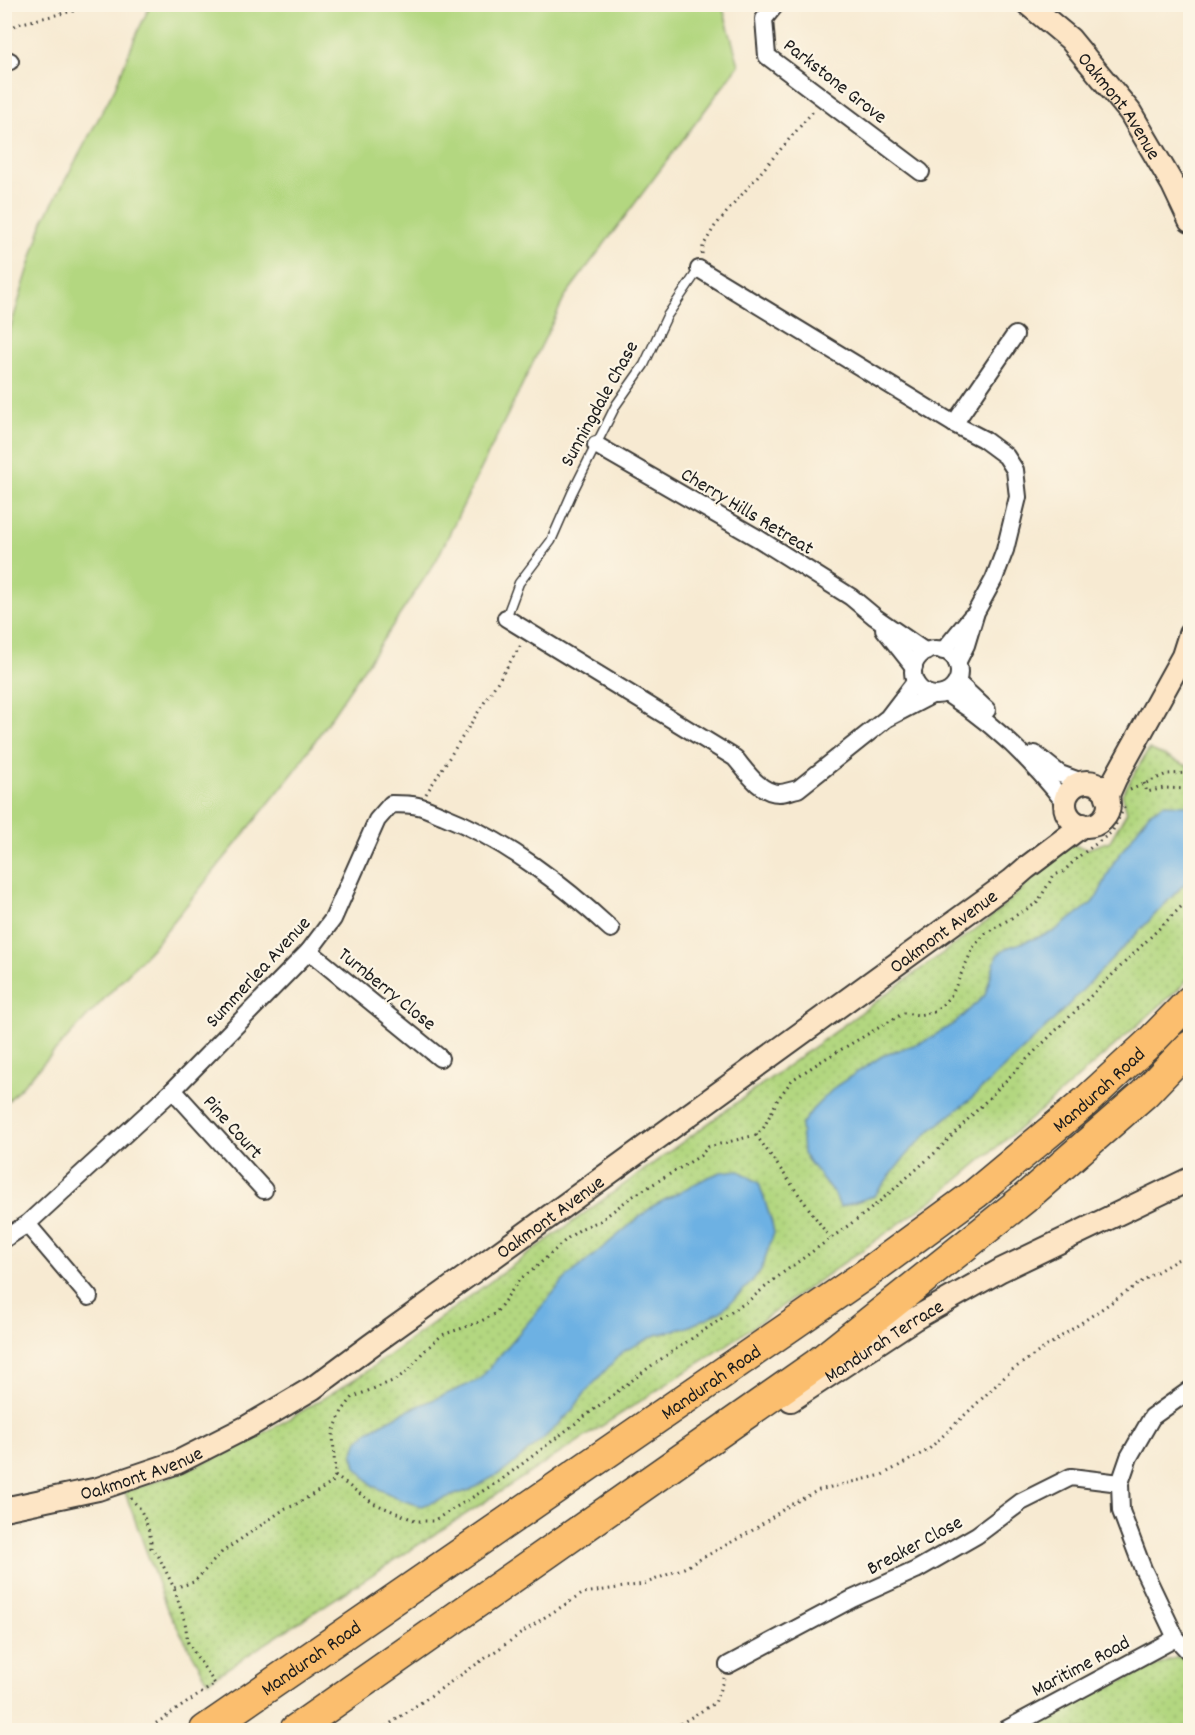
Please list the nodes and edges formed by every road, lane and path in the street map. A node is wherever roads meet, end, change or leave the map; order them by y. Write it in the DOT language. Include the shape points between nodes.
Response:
graph roads {
  1 [pos="102,4"];
  2 [pos="776,4"];
  3 [pos="1028,4"];
  4 [pos="4,32"];
  5 [pos="824,99"];
  6 [pos="921,172"];
  7 [pos="1191,221"];
  8 [pos="699,269"];
  9 [pos="1015,335"];
  10 [pos="954,424"];
  11 [pos="596,445"];
  12 [pos="976,612"];
  13 [pos="875,616"];
  14 [pos="506,618"];
  15 [pos="529,632"];
  16 [pos="1188,650"];
  17 [pos="943,651"];
  18 [pos="926,652"];
  19 [pos="957,663"];
  20 [pos="914,674"];
  21 [pos="945,690"];
  22 [pos="886,719"];
  23 [pos="1133,746"];
  24 [pos="1191,774"];
  25 [pos="1086,782"];
  26 [pos="1144,783"];
  27 [pos="1116,789"];
  28 [pos="1191,789"];
  29 [pos="418,806"];
  30 [pos="1072,814"];
  31 [pos="1191,898"];
  32 [pos="611,929"];
  33 [pos="309,951"];
  34 [pos="1191,1001"];
  35 [pos="1191,1046"];
  36 [pos="440,1058"];
  37 [pos="173,1090"];
  38 [pos="756,1135"];
  39 [pos="1191,1179"];
  40 [pos="264,1190"];
  41 [pos="27,1224"];
  42 [pos="830,1238"];
  43 [pos="4,1239"];
  44 [pos="1191,1256"];
  45 [pos="89,1297"];
  46 [pos="1191,1390"];
  47 [pos="335,1476"];
  48 [pos="1120,1483"];
  49 [pos="130,1496"];
  50 [pos="4,1509"];
  51 [pos="589,1525"];
  52 [pos="174,1588"];
  53 [pos="1176,1638"];
  54 [pos="1191,1653"];
  55 [pos="728,1665"];
  56 [pos="146,1731"];
  57 [pos="205,1731"];
  58 [pos="295,1731"];
  59 [pos="381,1731"];
  60 [pos="670,1731"];
  61 [pos="1005,1731"];
  1 -- 4 [label="path" via="18,24"];
  2 -- 5 [label="street, Parkstone Grove" via="764,19 767,56"];
  3 -- 7 [label="street, Oakmont Avenue" via="1070,39 1130,112"];
  5 -- 6 [label="street, Parkstone Grove"];
  5 -- 8 [label="path" via="715,226 703,246"];
  8 -- 10 [label="street"];
  8 -- 11 [label="lane, Sunningdale Chase" via="667,316 644,365 616,405"];
  9 -- 10 [label="street"];
  10 -- 12 [label="street" via="1006,456 1014,470 1018,497 1005,550"];
  11 -- 13 [label="street, Cherry Hills Retreat" via="759,539"];
  11 -- 14 [label="lane, Sunningdale Chase" via="551,541 519,584"];
  12 -- 17 [label="street"];
  12 -- 19 [label="street"];
  13 -- 18 [label="street, Cherry Hills Retreat"];
  13 -- 20 [label="street, Cherry Hills Retreat"];
  14 -- 15 [label="street, Sunningdale Chase"];
  15 -- 22 [label="street, Sunningdale Chase" via="735,758 767,791 781,794 798,789"];
  15 -- 29 [label="path"];
  16 -- 23 [label="street"];
  17 -- 18 [label="street"];
  17 -- 19 [label="street"];
  18 -- 20 [label="street" via="918,658"];
  19 -- 21 [label="street" via="959,672"];
  20 -- 21 [label="street" via="922,690"];
  20 -- 22 [label="street, Sunningdale Chase"];
  21 -- 22 [label="street, Sunningdale Chase"];
  21 -- 25 [label="street" via="1060,774"];
  21 -- 30 [label="street" via="999,731 1036,768"];
  23 -- 25 [label="street"];
  23 -- 27 [label="street"];
  24 -- 26 [label="path" via="1167,774"];
  25 -- 27 [label="street"];
  25 -- 30 [label="street" via="1076,785 1066,796"];
  26 -- 27 [label="path"];
  26 -- 28 [label="path" via="1147,792"];
  27 -- 30 [label="street" via="1103,818 1092,825"];
  27 -- 38 [label="path" via="1127,801 1112,832 1054,875 1036,903 986,933 974,946 952,994 943,1004 934,1012 904,1013 792,1080"];
  29 -- 32 [label="street, Summerlea Avenue" via="468,825 505,847 578,899"];
  29 -- 33 [label="street, Summerlea Avenue" via="391,804 377,820 333,919"];
  30 -- 50 [label="street, Oakmont Avenue" via="1056,845 1011,881 313,1388 247,1428 178,1462 98,1489"];
  31 -- 42 [label="path" via="937,1151 867,1212"];
  33 -- 36 [label="street, Turnberry Close"];
  33 -- 37 [label="street, Summerlea Avenue"];
  34 -- 57 [label="highway, Mandurah Road" via="1084,1103 975,1194 856,1281"];
  35 -- 51 [label="highway, Mandurah Road" via="1084,1148 818,1364"];
  37 -- 40 [label="street, Pine Court"];
  37 -- 41 [label="street, Summerlea Avenue"];
  38 -- 42 [label="path"];
  38 -- 47 [label="path" via="708,1147 600,1221 582,1228 520,1279 495,1314 442,1335 395,1380 352,1397 333,1432"];
  39 -- 51 [label="street, Mandurah Terrace" via="1001,1270 914,1319 735,1437"];
  41 -- 43 [label="street, Summerlea Avenue"];
  41 -- 45 [label="street"];
  42 -- 47 [label="path" via="501,1480 433,1521 416,1521 373,1503"];
  44 -- 59 [label="path" via="1150,1276 1012,1370 928,1450 882,1475 819,1490 684,1568 644,1584 584,1593"];
  46 -- 48 [label="street" via="1152,1418 1129,1457"];
  47 -- 52 [label="path" via="332,1483 286,1508 222,1552 194,1582"];
  48 -- 53 [label="street" via="1121,1511"];
  48 -- 55 [label="street, Breaker Close" via="1071,1477 1021,1502 916,1570"];
  49 -- 52 [label="path" via="140,1507 152,1539 151,1548"];
  51 -- 58 [label="highway, Mandurah Road"];
  52 -- 56 [label="path" via="188,1643 215,1684"];
  53 -- 54 [label="street"];
  53 -- 61 [label="street, Maritime Road"];
  55 -- 60 [label="path" via="715,1703"];
}
